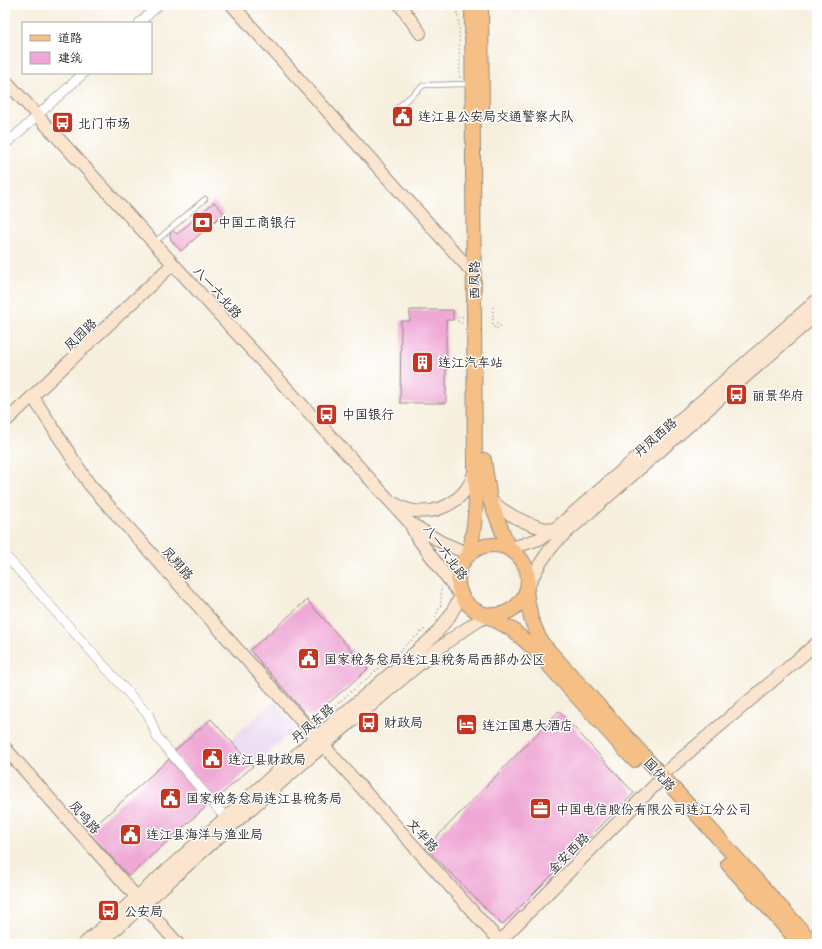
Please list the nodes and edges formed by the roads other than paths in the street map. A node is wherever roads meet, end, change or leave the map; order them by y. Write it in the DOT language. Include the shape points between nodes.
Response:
graph roads {
  1 [pos="159,5"];
  2 [pos="232,5"];
  3 [pos="400,5"];
  4 [pos="472,5"];
  5 [pos="482,5"];
  6 [pos="140,22"];
  7 [pos="420,33"];
  8 [pos="83,74"];
  9 [pos="7,75"];
  10 [pos="466,84"];
  11 [pos="397,108"];
  12 [pos="38,116"];
  13 [pos="5,145"];
  14 [pos="204,199"];
  15 [pos="154,243"];
  16 [pos="173,264"];
  17 [pos="474,274"];
  18 [pos="817,300"];
  19 [pos="817,314"];
  20 [pos="33,397"];
  21 [pos="5,422"];
  22 [pos="475,468"];
  23 [pos="387,499"];
  24 [pos="490,500"];
  25 [pos="410,523"];
  26 [pos="554,530"];
  27 [pos="509,549"];
  28 [pos="470,554"];
  29 [pos="5,555"];
  30 [pos="526,592"];
  31 [pos="461,596"];
  32 [pos="487,616"];
  33 [pos="817,643"];
  34 [pos="316,737"];
  35 [pos="5,748"];
  36 [pos="658,780"];
  37 [pos="229,822"];
  38 [pos="140,901"];
  39 [pos="500,943"];
  40 [pos="84,944"];
  41 [pos="100,944"];
  42 [pos="178,944"];
  43 [pos="801,944"];
  44 [pos="814,944"];
  1 -- 6 [label="street"];
  2 -- 17 [label="main road"];
  3 -- 7 [label="main road"];
  4 -- 10 [label="main road, 西凤路"];
  5 -- 24 [label="main road, 西凤路" via="484,456"];
  8 -- 12 [label="street"];
  9 -- 12 [label="main road, 八一六北路"];
  10 -- 11 [label="lane" via="424,85"];
  10 -- 17 [label="main road, 西凤路"];
  12 -- 13 [label="street"];
  12 -- 15 [label="main road, 八一六北路"];
  14 -- 15 [label="lane"];
  15 -- 16 [label="main road, 八一六北路"];
  16 -- 20 [label="main road, 凤园路"];
  16 -- 23 [label="main road, 八一六北路"];
  17 -- 22 [label="main road, 西凤路"];
  18 -- 26 [label="main road, 丹凤西路"];
  19 -- 30 [label="main road, 丹凤西路" via="559,539 536,568"];
  20 -- 21 [label="main road, 凤园路"];
  20 -- 34 [label="main road, 凤翔路" via="89,484"];
  22 -- 23 [label="main road" via="465,492 442,508 415,511 399,507"];
  22 -- 28 [label="main road, 西凤路" via="477,513"];
  23 -- 25 [label="main road, 八一六北路"];
  24 -- 26 [label="main road" via="520,520"];
  24 -- 27 [label="main road, 西凤路"];
  25 -- 28 [label="main road, 八一六北路" via="442,542"];
  25 -- 31 [label="main road, 八一六北路" via="416,536"];
  26 -- 27 [label="main road, 丹凤西路" via="539,539"];
  27 -- 28 [label="main road" via="493,545 476,549"];
  27 -- 30 [label="main road" via="520,559 527,572"];
  28 -- 31 [label="main road" via="463,561 457,578"];
  29 -- 37 [label="street" via="145,712 157,737"];
  30 -- 32 [label="main road" via="515,608 497,616"];
  30 -- 36 [label="main road, 国优路" via="531,619 541,642"];
  31 -- 32 [label="main road" via="467,606"];
  31 -- 34 [label="main road, 丹凤东路" via="433,637"];
  32 -- 34 [label="main road, 丹凤东路"];
  32 -- 36 [label="main road, 国优路" via="513,630 534,649"];
  33 -- 36 [label="main road, 金安西路"];
  34 -- 37 [label="main road, 丹凤东路"];
  34 -- 39 [label="main road, 文华路"];
  35 -- 38 [label="main road, 凤鸣路"];
  36 -- 39 [label="main road, 金安西路"];
  36 -- 43 [label="main road, 国优路"];
  36 -- 44 [label="main road, 国优路"];
  37 -- 38 [label="main road, 丹凤东路"];
  38 -- 40 [label="main road, 丹凤东路"];
  38 -- 41 [label="main road, 丹凤东路"];
  38 -- 42 [label="main road, 凤鸣路"];
}
